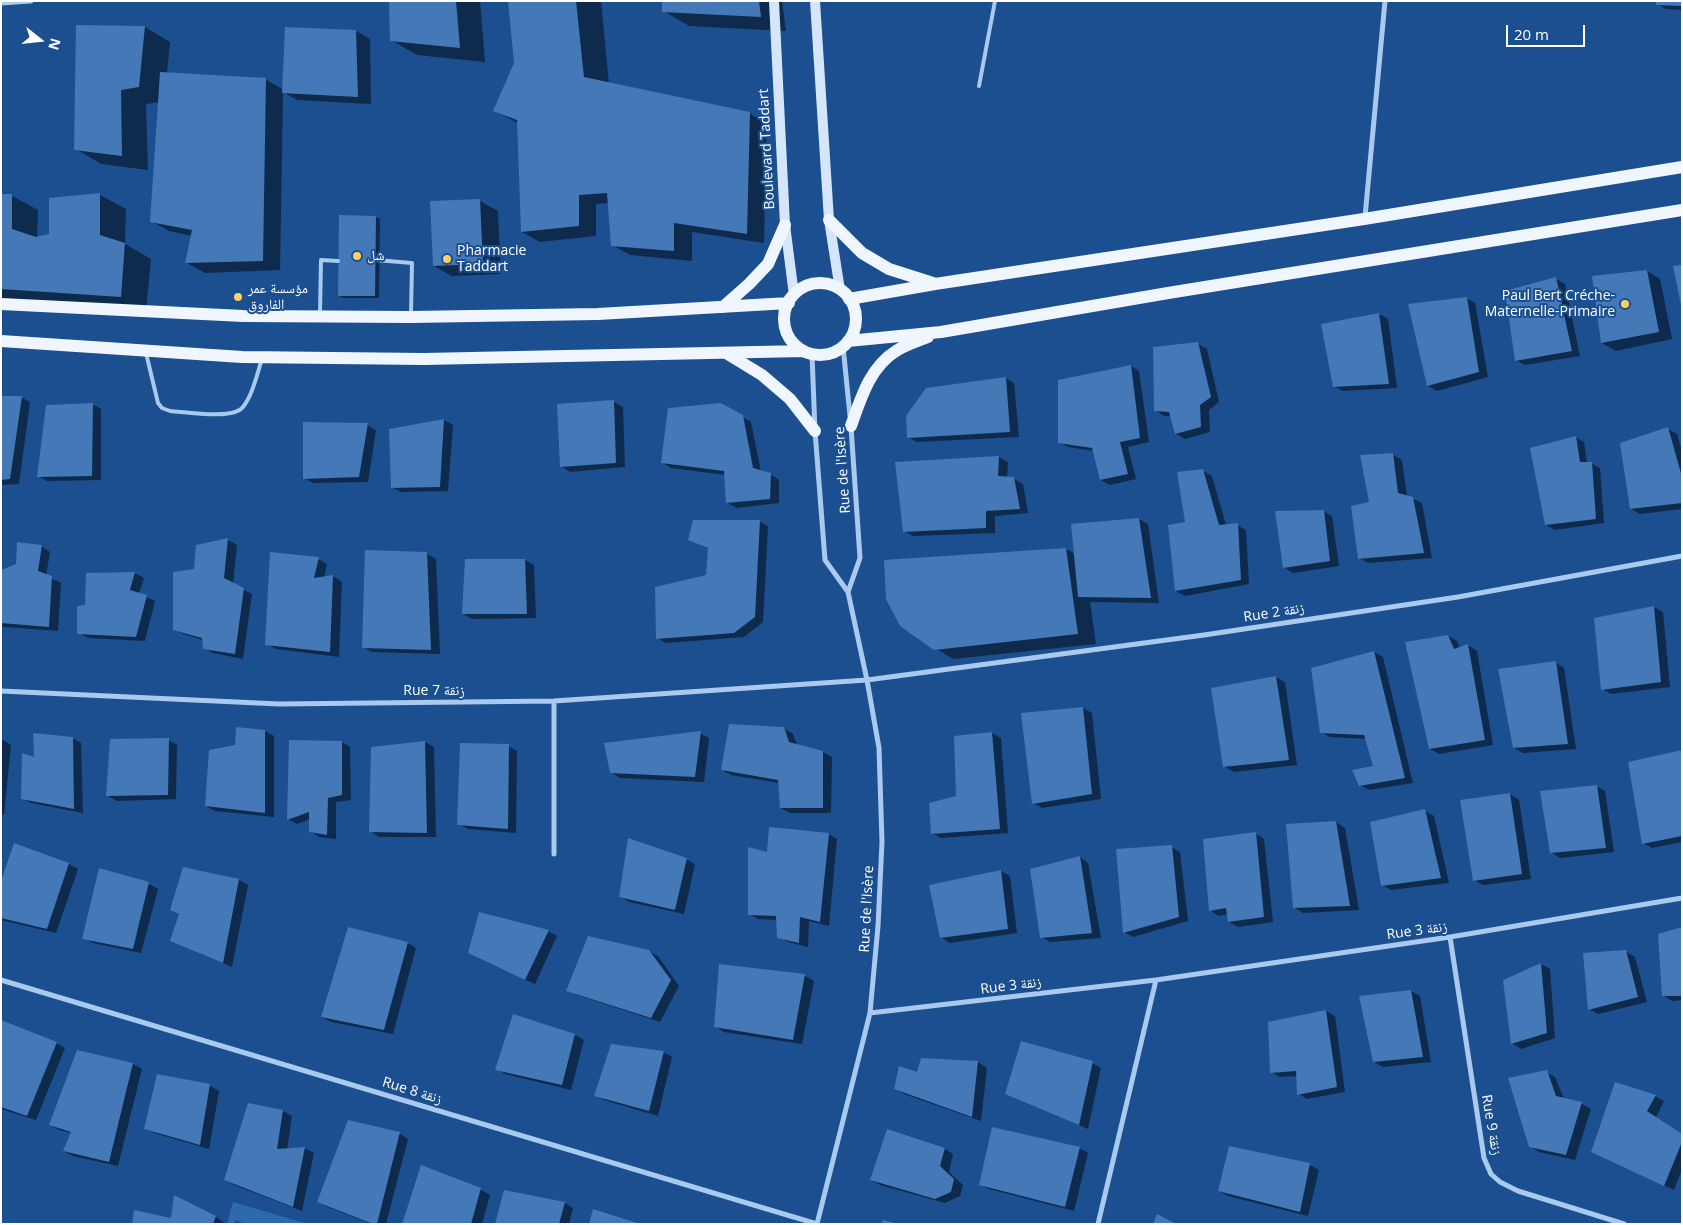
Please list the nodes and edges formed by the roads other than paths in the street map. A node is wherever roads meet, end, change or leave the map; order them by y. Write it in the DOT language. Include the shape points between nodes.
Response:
graph roads {
  1 [pos="31,1"];
  2 [pos="774,1"];
  3 [pos="815,1"];
  4 [pos="995,1"];
  5 [pos="1385,1"];
  6 [pos="1,3"];
  7 [pos="980,86"];
  8 [pos="1682,167"];
  9 [pos="1682,210"];
  10 [pos="1364,219"];
  11 [pos="829,220"];
  12 [pos="785,225"];
  13 [pos="376,260"];
  14 [pos="338,261"];
  15 [pos="935,284"];
  16 [pos="844,294"];
  17 [pos="791,299"];
  18 [pos="1,304"];
  19 [pos="723,307"];
  20 [pos="320,316"];
  21 [pos="411,317"];
  22 [pos="941,332"];
  23 [pos="1,341"];
  24 [pos="846,343"];
  25 [pos="146,351"];
  26 [pos="726,353"];
  27 [pos="808,353"];
  28 [pos="263,358"];
  29 [pos="851,426"];
  30 [pos="815,431"];
  31 [pos="1682,556"];
  32 [pos="848,592"];
  33 [pos="867,680"];
  34 [pos="1,691"];
  35 [pos="554,701"];
  36 [pos="554,854"];
  37 [pos="1682,898"];
  38 [pos="1450,938"];
  39 [pos="1,980"];
  40 [pos="1156,980"];
  41 [pos="870,1014"];
  42 [pos="817,1224"];
  43 [pos="1098,1224"];
  44 [pos="1624,1224"];
  1 -- 6 [label="street"];
  2 -- 12 [label="street, Boulevard Taddart"];
  3 -- 11 [label="street"];
  4 -- 7 [label="lane"];
  5 -- 10 [label="street"];
  8 -- 10 [label="main road"];
  9 -- 22 [label="main road"];
  10 -- 15 [label="main road"];
  11 -- 15 [label="main road" via="868,257 888,269"];
  11 -- 16 [label="street"];
  12 -- 17 [label="street, Boulevard Taddart"];
  12 -- 19 [label="main road" via="768,264"];
  13 -- 21 [label="lane" via="412,263"];
  14 -- 20 [label="lane" via="322,260"];
  15 -- 16 [label="main road"];
  16 -- 17 [label="main road" via="827,284 814,284 804,287"];
  16 -- 24 [label="main road" via="853,307 855,322"];
  17 -- 19 [label="main road"];
  17 -- 27 [label="main road" via="784,316 786,330 792,342"];
  18 -- 20 [label="main road" via="243,316"];
  19 -- 21 [label="main road" via="598,314"];
  20 -- 21 [label="main road"];
  22 -- 24 [label="main road"];
  22 -- 29 [label="main road" via="898,349 884,359 862,394"];
  23 -- 25 [label="main road"];
  24 -- 27 [label="main road" via="831,353"];
  24 -- 29 [label="street, Rue de l'Isère"];
  25 -- 28 [label="main road"];
  25 -- 28 [label="lane" via="158,403 170,411 238,412 248,398"];
  26 -- 27 [label="main road"];
  26 -- 28 [label="main road" via="424,359"];
  26 -- 30 [label="main road" via="762,375 790,399"];
  27 -- 30 [label="street, Rue de l'Isère"];
  29 -- 32 [label="street, Rue de l'Isère" via="860,558"];
  30 -- 32 [label="street, Rue de l'Isère" via="825,560"];
  31 -- 33 [label="street, Rue 2 زنقة" via="1438,600"];
  32 -- 33 [label="street, Rue de l'Isère"];
  33 -- 35 [label="street, Rue 7 زنقة"];
  33 -- 41 [label="street, Rue de l'Isère" via="879,748 882,842"];
  34 -- 35 [label="street, Rue 7 زنقة" via="279,704"];
  35 -- 36 [label="street"];
  37 -- 38 [label="street, Rue 3 زنقة"];
  38 -- 40 [label="street, Rue 3 زنقة"];
  38 -- 44 [label="street, Rue 9 زنقة" via="1484,1158 1491,1174 1518,1191"];
  39 -- 42 [label="street, Rue 8 زنقة"];
  40 -- 41 [label="street, Rue 3 زنقة"];
  40 -- 43 [label="street"];
  41 -- 42 [label="street, Rue de l'Isère"];
}
